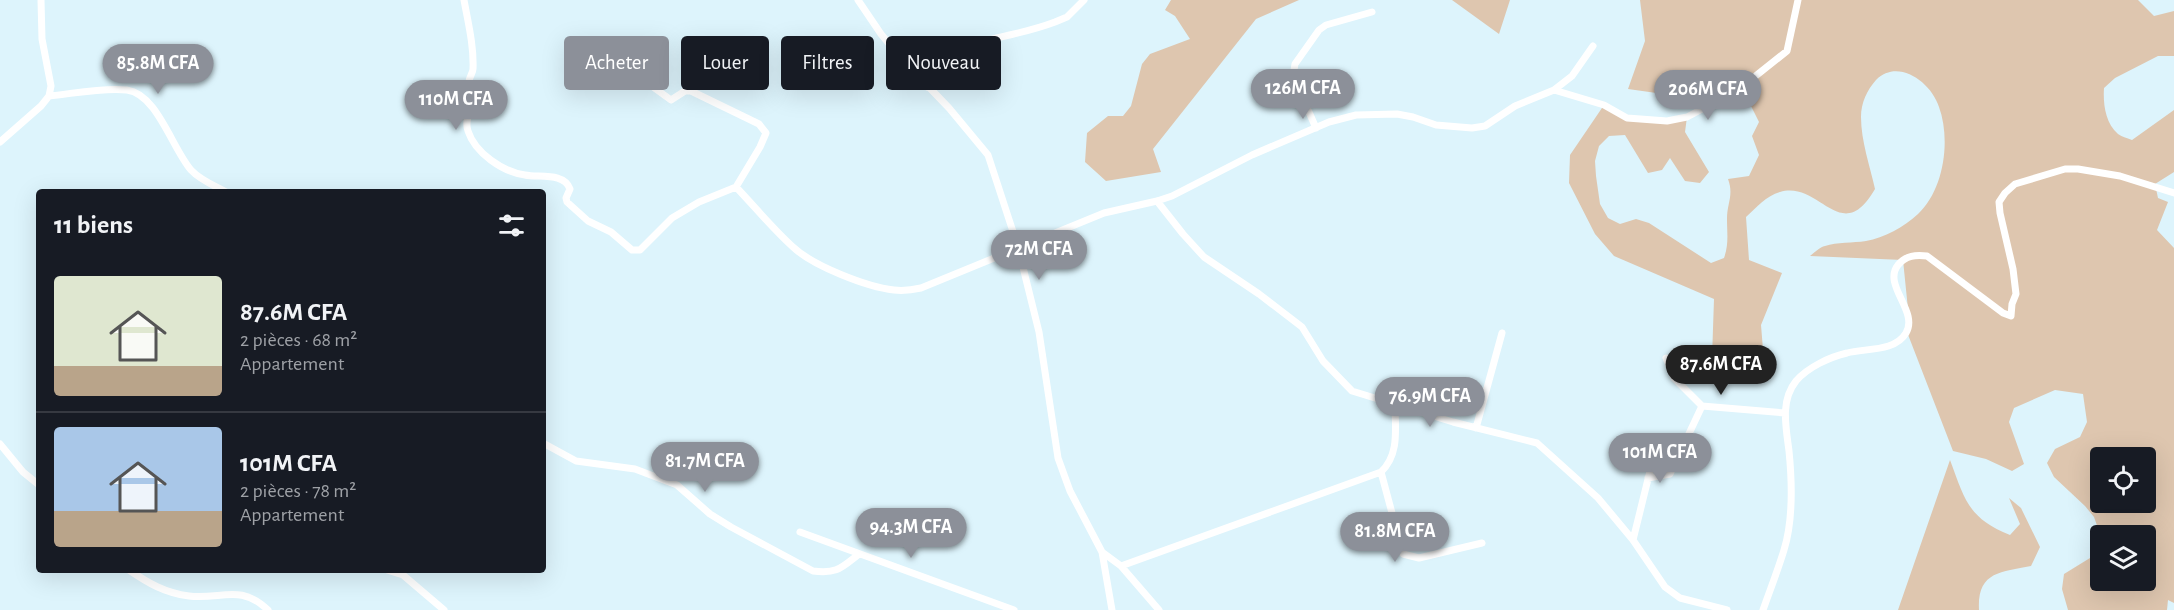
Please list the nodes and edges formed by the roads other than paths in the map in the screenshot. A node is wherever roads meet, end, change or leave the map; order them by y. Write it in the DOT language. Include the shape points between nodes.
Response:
graph roads {
  1 [pos="41,0"];
  2 [pos="464,0"];
  3 [pos="858,0"];
  4 [pos="1084,0"];
  5 [pos="1798,0"];
  6 [pos="1372,12"];
  7 [pos="1000,36"];
  8 [pos="886,40"];
  9 [pos="1593,46"];
  10 [pos="657,90"];
  11 [pos="930,90"];
  12 [pos="1554,90"];
  13 [pos="49,96"];
  14 [pos="1316,128"];
  15 [pos="0,142"];
  16 [pos="736,186"];
  17 [pos="221,189"];
  18 [pos="2174,193"];
  19 [pos="1157,201"];
  20 [pos="1018,247"];
  21 [pos="1502,333"];
  22 [pos="1666,358"];
  23 [pos="1395,404"];
  24 [pos="1702,406"];
  25 [pos="1785,413"];
  26 [pos="1476,428"];
  27 [pos="1629,440"];
  28 [pos="0,444"];
  29 [pos="546,445"];
  30 [pos="1381,472"];
  31 [pos="1648,478"];
  32 [pos="36,483"];
  33 [pos="800,532"];
  34 [pos="1633,540"];
  35 [pos="1482,543"];
  36 [pos="1102,552"];
  37 [pos="859,554"];
  38 [pos="1121,566"];
  39 [pos="134,573"];
  40 [pos="397,573"];
  41 [pos="268,610"];
  42 [pos="444,610"];
  43 [pos="1014,610"];
  44 [pos="1112,610"];
  45 [pos="1159,610"];
  46 [pos="1727,610"];
  47 [pos="1763,610"];
  1 -- 13 [label="street"];
  2 -- 16 [label="street" via="473,70 469,82 472,98 468,132 493,161 525,175 551,176 567,183 567,202 588,221 636,251 672,218"];
  3 -- 8 [label="street"];
  4 -- 7 [label="street" via="1067,17"];
  5 -- 12 [label="street" via="1787,51 1738,90 1687,117 1667,121 1627,118 1604,105"];
  6 -- 14 [label="street" via="1326,25 1295,64 1293,76"];
  9 -- 12 [label="street" via="1572,76"];
  10 -- 16 [label="street" via="671,100 685,91 698,93 763,128 760,147"];
  11 -- 20 [label="street" via="988,155"];
  12 -- 14 [label="street" via="1515,106 1479,128 1436,125 1397,114 1356,115"];
  13 -- 15 [label="street"];
  13 -- 17 [label="street" via="117,89 143,96 193,172"];
  14 -- 19 [label="street"];
  16 -- 20 [label="street" via="801,254 878,288 921,288"];
  18 -- 25 [label="street" via="2120,176 2065,169 2015,184 1999,202 2016,294 2011,316 1927,256 1912,255 1901,261 1894,278 1909,319 1907,332 1899,341 1886,346 1847,353 1811,367 1791,389"];
  19 -- 20 [label="street" via="1104,213"];
  19 -- 23 [label="street" via="1204,257 1302,327 1323,361 1345,386 1358,394"];
  20 -- 36 [label="street" via="1039,332 1061,468"];
  21 -- 26 [label="street"];
  22 -- 24 [label="street" via="1678,384"];
  23 -- 26 [label="street"];
  23 -- 30 [label="street" via="1395,450"];
  24 -- 25 [label="street"];
  24 -- 31 [label="street" via="1670,474"];
  25 -- 47 [label="street" via="1791,476 1789,522 1785,548"];
  26 -- 34 [label="street" via="1537,443 1598,498"];
  27 -- 31 [label="street" via="1648,464"];
  28 -- 32 [label="street"];
  29 -- 37 [label="street" via="576,461 635,469 677,485 710,514 813,571 838,570"];
  30 -- 35 [label="street" via="1403,554 1419,558"];
  30 -- 38 [label="street"];
  31 -- 34 [label="street"];
  33 -- 37 [label="street"];
  34 -- 46 [label="street" via="1672,593"];
  36 -- 38 [label="street"];
  36 -- 44 [label="street"];
  37 -- 43 [label="street"];
  38 -- 45 [label="street"];
  39 -- 41 [label="street" via="155,587 190,596 247,595"];
  40 -- 42 [label="street"];
}
